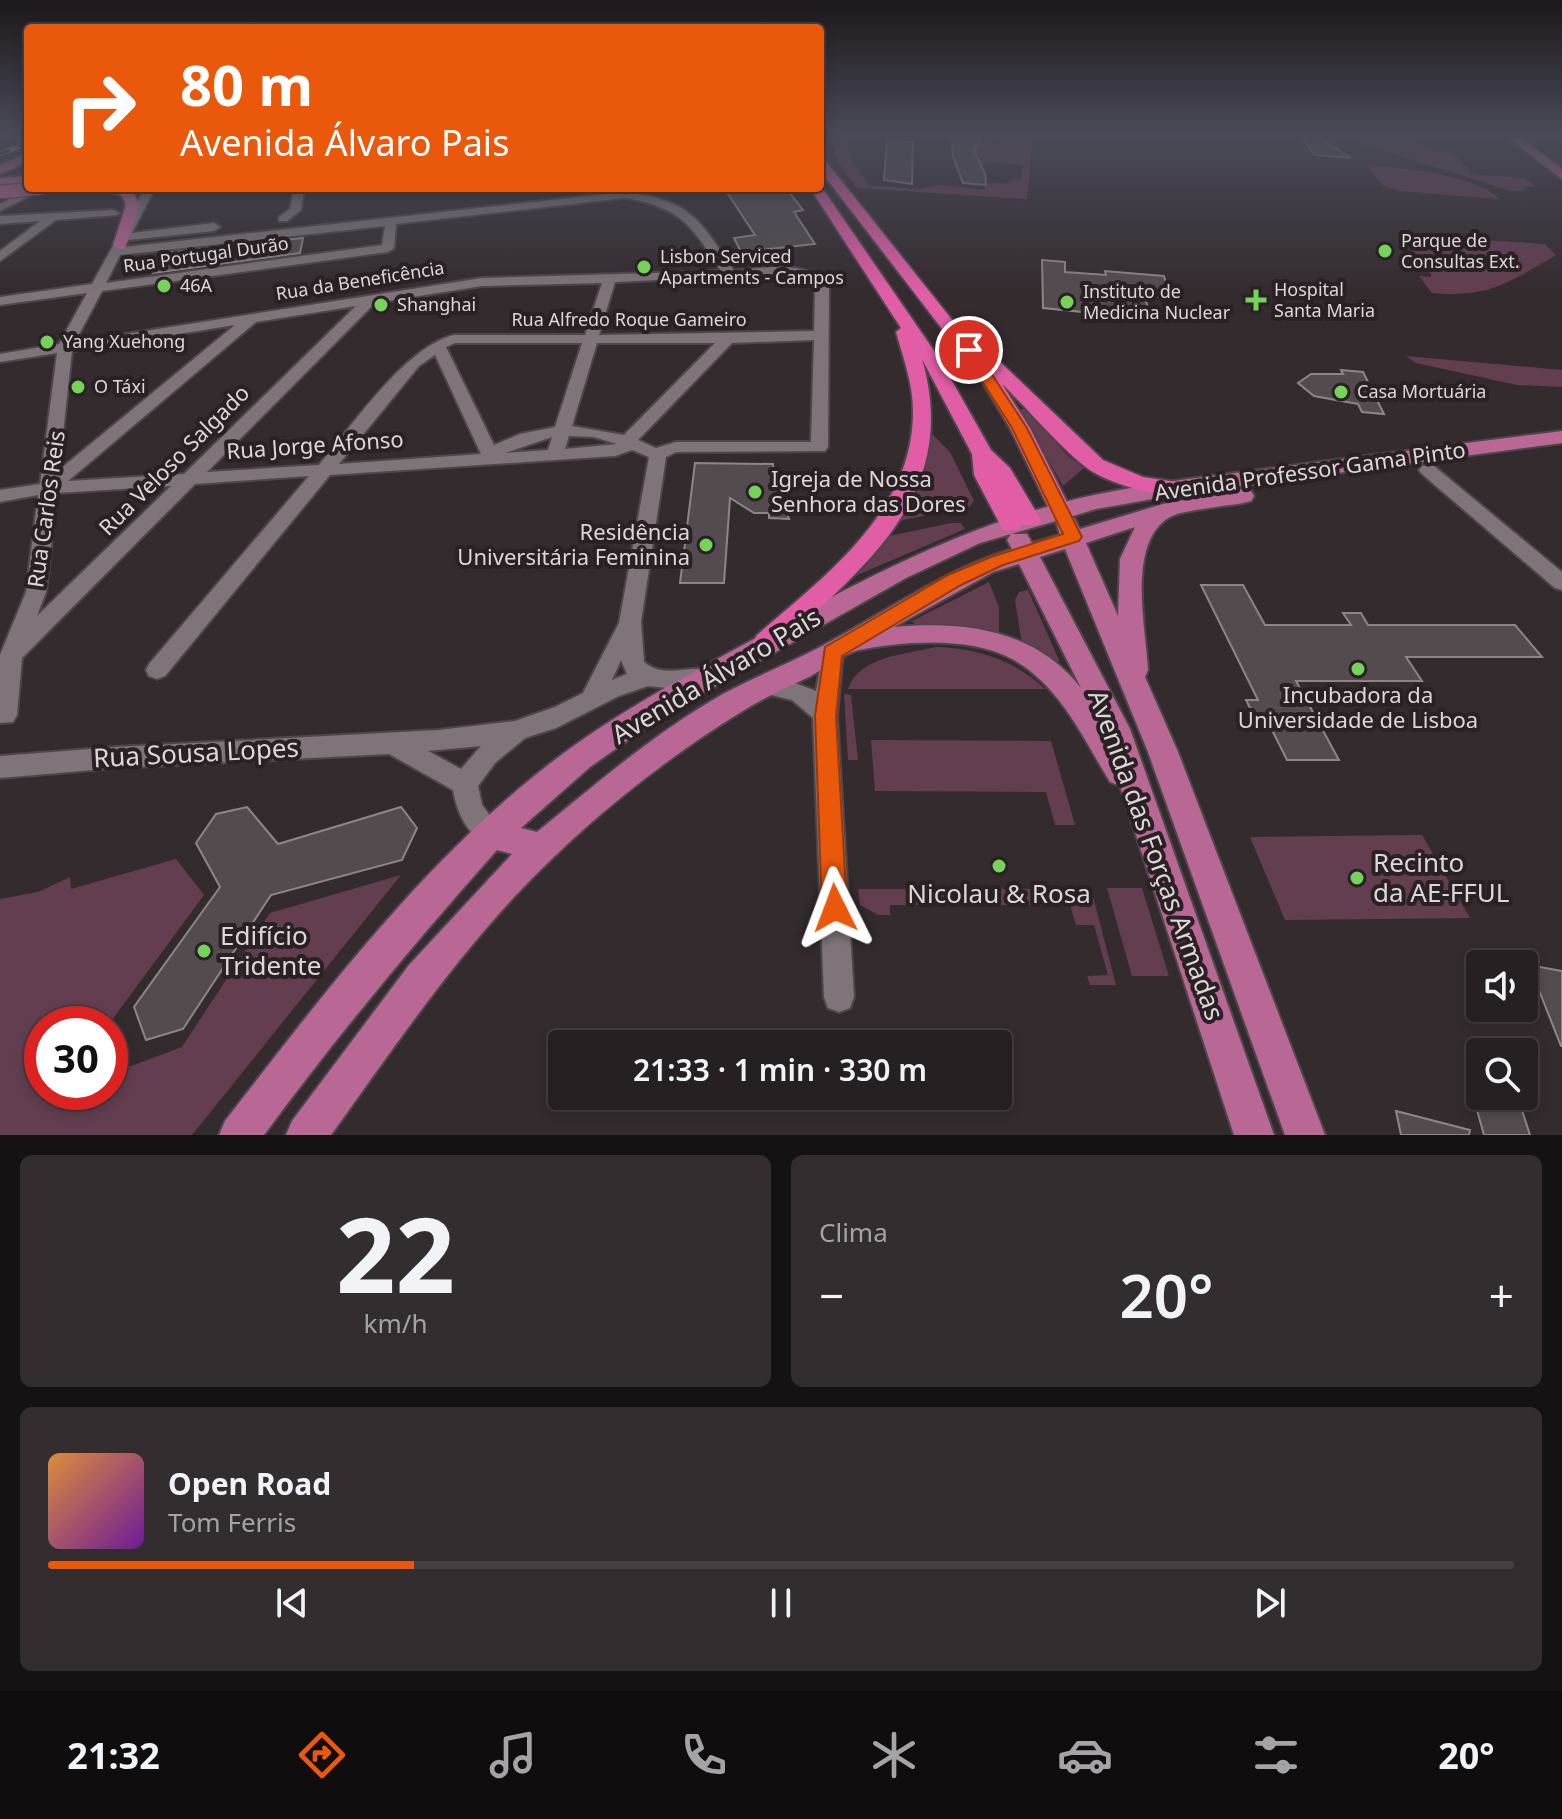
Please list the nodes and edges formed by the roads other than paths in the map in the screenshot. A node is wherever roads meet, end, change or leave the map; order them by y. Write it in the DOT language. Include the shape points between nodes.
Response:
graph roads {
  1 [pos="839,186"];
  2 [pos="24,190"];
  3 [pos="0,192"];
  4 [pos="33,192"];
  5 [pos="124,192"];
  6 [pos="148,192"];
  7 [pos="298,192"];
  8 [pos="309,192"];
  9 [pos="820,192"];
  10 [pos="0,208"];
  11 [pos="383,208"];
  12 [pos="461,212"];
  13 [pos="113,213"];
  14 [pos="396,215"];
  15 [pos="53,217"];
  16 [pos="283,219"];
  17 [pos="0,220"];
  18 [pos="269,221"];
  19 [pos="227,225"];
  20 [pos="186,230"];
  21 [pos="121,245"];
  22 [pos="180,245"];
  23 [pos="0,257"];
  24 [pos="730,275"];
  25 [pos="609,280"];
  26 [pos="98,287"];
  27 [pos="370,300"];
  28 [pos="0,301"];
  29 [pos="899,310"];
  30 [pos="252,318"];
  31 [pos="950,324"];
  32 [pos="821,335"];
  33 [pos="591,339"];
  34 [pos="728,339"];
  35 [pos="438,346"];
  36 [pos="65,347"];
  37 [pos="0,358"];
  38 [pos="562,431"];
  39 [pos="1562,437"];
  40 [pos="627,441"];
  41 [pos="1562,452"];
  42 [pos="555,454"];
  43 [pos="658,455"];
  44 [pos="491,457"];
  45 [pos="325,469"];
  46 [pos="1428,470"];
  47 [pos="189,479"];
  48 [pos="49,488"];
  49 [pos="1176,488"];
  50 [pos="0,496"];
  51 [pos="1060,510"];
  52 [pos="1163,511"];
  53 [pos="1020,523"];
  54 [pos="1073,537"];
  55 [pos="1025,552"];
  56 [pos="1562,583"];
  57 [pos="630,622"];
  58 [pos="766,642"];
  59 [pos="842,647"];
  60 [pos="11,655"];
  61 [pos="157,670"];
  62 [pos="705,677"];
  63 [pos="644,678"];
  64 [pos="1136,685"];
  65 [pos="766,686"];
  66 [pos="593,695"];
  67 [pos="5,715"];
  68 [pos="825,716"];
  69 [pos="518,730"];
  70 [pos="392,744"];
  71 [pos="0,767"];
  72 [pos="465,784"];
  73 [pos="1143,805"];
  74 [pos="491,834"];
  75 [pos="541,848"];
  76 [pos="839,997"];
  77 [pos="239,1135"];
  78 [pos="306,1135"];
  79 [pos="1254,1135"];
  80 [pos="1305,1135"];
  1 -- 31 [label="highway, Avenida das Forças Armadas"];
  2 -- 3 [label="main road, bridge"];
  4 -- 10 [label="street"];
  5 -- 21 [label="main road" via="133,205"];
  6 -- 21 [label="street"];
  7 -- 16 [label="street" via="295,210"];
  8 -- 16 [label="street" via="308,214"];
  9 -- 29 [label="highway, Avenida das Forças Armadas"];
  11 -- 14 [label="street"];
  12 -- 14 [label="street"];
  12 -- 14 [label="street" via="417,206 423,211 418,215"];
  12 -- 24 [label="street" via="610,195 652,198 687,213"];
  13 -- 15 [label="street"];
  14 -- 22 [label="street"];
  14 -- 26 [label="street, Rua Portugal Durão" via="388,248"];
  15 -- 17 [label="street"];
  15 -- 23 [label="street"];
  16 -- 18 [label="street"];
  19 -- 20 [label="street"];
  20 -- 21 [label="street"];
  20 -- 22 [label="street" via="169,237 169,242"];
  21 -- 22 [label="street"];
  21 -- 26 [label="street"];
  24 -- 25 [label="street, Rua da Beneficência"];
  24 -- 32 [label="street, Rua da Beneficência" via="786,270 815,278 822,288"];
  25 -- 27 [label="street, Rua da Beneficência" via="482,282"];
  25 -- 33 [label="street"];
  26 -- 28 [label="street, Rua Portugal Durão"];
  26 -- 36 [label="street"];
  27 -- 30 [label="street, Rua da Beneficência"];
  27 -- 47 [label="street, Rua Veloso Salgado"];
  29 -- 53 [label="highway, Avenida das Forças Armadas" via="982,453 985,475"];
  29 -- 58 [label="highway" via="923,409 913,473 882,529"];
  30 -- 36 [label="street, Rua da Beneficência"];
  30 -- 48 [label="street"];
  31 -- 49 [label="highway" via="1086,458 1125,478"];
  31 -- 51 [label="highway, Avenida das Forças Armadas" via="1013,416"];
  32 -- 34 [label="street, Rua Alfredo Roque Gameiro"];
  32 -- 43 [label="street" via="819,447 676,447"];
  33 -- 34 [label="street, Rua Alfredo Roque Gameiro"];
  33 -- 35 [label="street, Rua Alfredo Roque Gameiro" via="454,339"];
  33 -- 38 [label="street"];
  34 -- 40 [label="street"];
  35 -- 44 [label="street"];
  35 -- 45 [label="street" via="414,363"];
  36 -- 37 [label="street, Rua da Beneficência"];
  36 -- 48 [label="street, Rua Carlos Reis"];
  38 -- 40 [label="street" via="594,431"];
  38 -- 42 [label="street"];
  38 -- 44 [label="street" via="503,446"];
  39 -- 49 [label="main road, Avenida Professor Gama Pinto"];
  40 -- 42 [label="street, Rua Jorge Afonso" via="615,451"];
  40 -- 43 [label="street"];
  41 -- 46 [label="main road, Avenida Professor Gama Pinto"];
  42 -- 44 [label="street, Rua Jorge Afonso"];
  43 -- 57 [label="street"];
  44 -- 45 [label="street, Rua Jorge Afonso"];
  45 -- 47 [label="street, Rua Jorge Afonso"];
  45 -- 61 [label="street"];
  46 -- 52 [label="main road, Avenida Professor Gama Pinto"];
  46 -- 56 [label="street"];
  47 -- 48 [label="street, Rua Jorge Afonso"];
  47 -- 60 [label="street, Rua Veloso Salgado"];
  48 -- 50 [label="street, Rua Jorge Afonso"];
  48 -- 60 [label="street, Rua Carlos Reis" via="36,592"];
  49 -- 51 [label="main road, Avenida Professor Gama Pinto"];
  51 -- 53 [label="main road, Avenida Professor Gama Pinto"];
  51 -- 54 [label="main road, Avenida das Forças Armadas"];
  52 -- 54 [label="main road, Avenida Professor Gama Pinto"];
  52 -- 64 [label="main road" via="1147,527 1133,556"];
  53 -- 54 [label="main road"];
  53 -- 55 [label="main road, Avenida das Forças Armadas"];
  53 -- 58 [label="main road, Avenida Álvaro Pais" via="897,572"];
  54 -- 55 [label="main road, Avenida Professor Gama Pinto"];
  54 -- 64 [label="main road, Avenida das Forças Armadas"];
  55 -- 59 [label="main road, Avenida Álvaro Pais" via="955,580"];
  55 -- 73 [label="main road, Avenida das Forças Armadas" via="1116,729"];
  57 -- 63 [label="street" via="633,666"];
  57 -- 66 [label="street"];
  58 -- 62 [label="main road, Avenida Álvaro Pais"];
  59 -- 65 [label="main road, Avenida Álvaro Pais"];
  59 -- 68 [label="street"];
  59 -- 73 [label="main road" via="925,633 959,633 1025,655 1065,688"];
  60 -- 67 [label="street, Rua Carlos Reis"];
  62 -- 63 [label="street, Rua Sousa Lopes"];
  62 -- 74 [label="main road, Avenida Álvaro Pais" via="580,758"];
  63 -- 66 [label="street, Rua Sousa Lopes"];
  64 -- 80 [label="main road, Avenida das Forças Armadas"];
  65 -- 68 [label="street" via="808,696"];
  65 -- 75 [label="main road, Avenida Álvaro Pais" via="637,768"];
  66 -- 69 [label="street, Rua Sousa Lopes"];
  68 -- 76 [label="street"];
  69 -- 70 [label="street, Rua Sousa Lopes"];
  69 -- 72 [label="street" via="486,756"];
  70 -- 71 [label="street, Rua Sousa Lopes" via="83,758"];
  70 -- 72 [label="street"];
  72 -- 74 [label="street" via="467,806"];
  73 -- 79 [label="main road, Avenida das Forças Armadas"];
  74 -- 75 [label="main road"];
  74 -- 77 [label="main road, Avenida Álvaro Pais" via="407,925"];
  75 -- 78 [label="main road, Avenida Álvaro Pais" via="422,978"];
}
